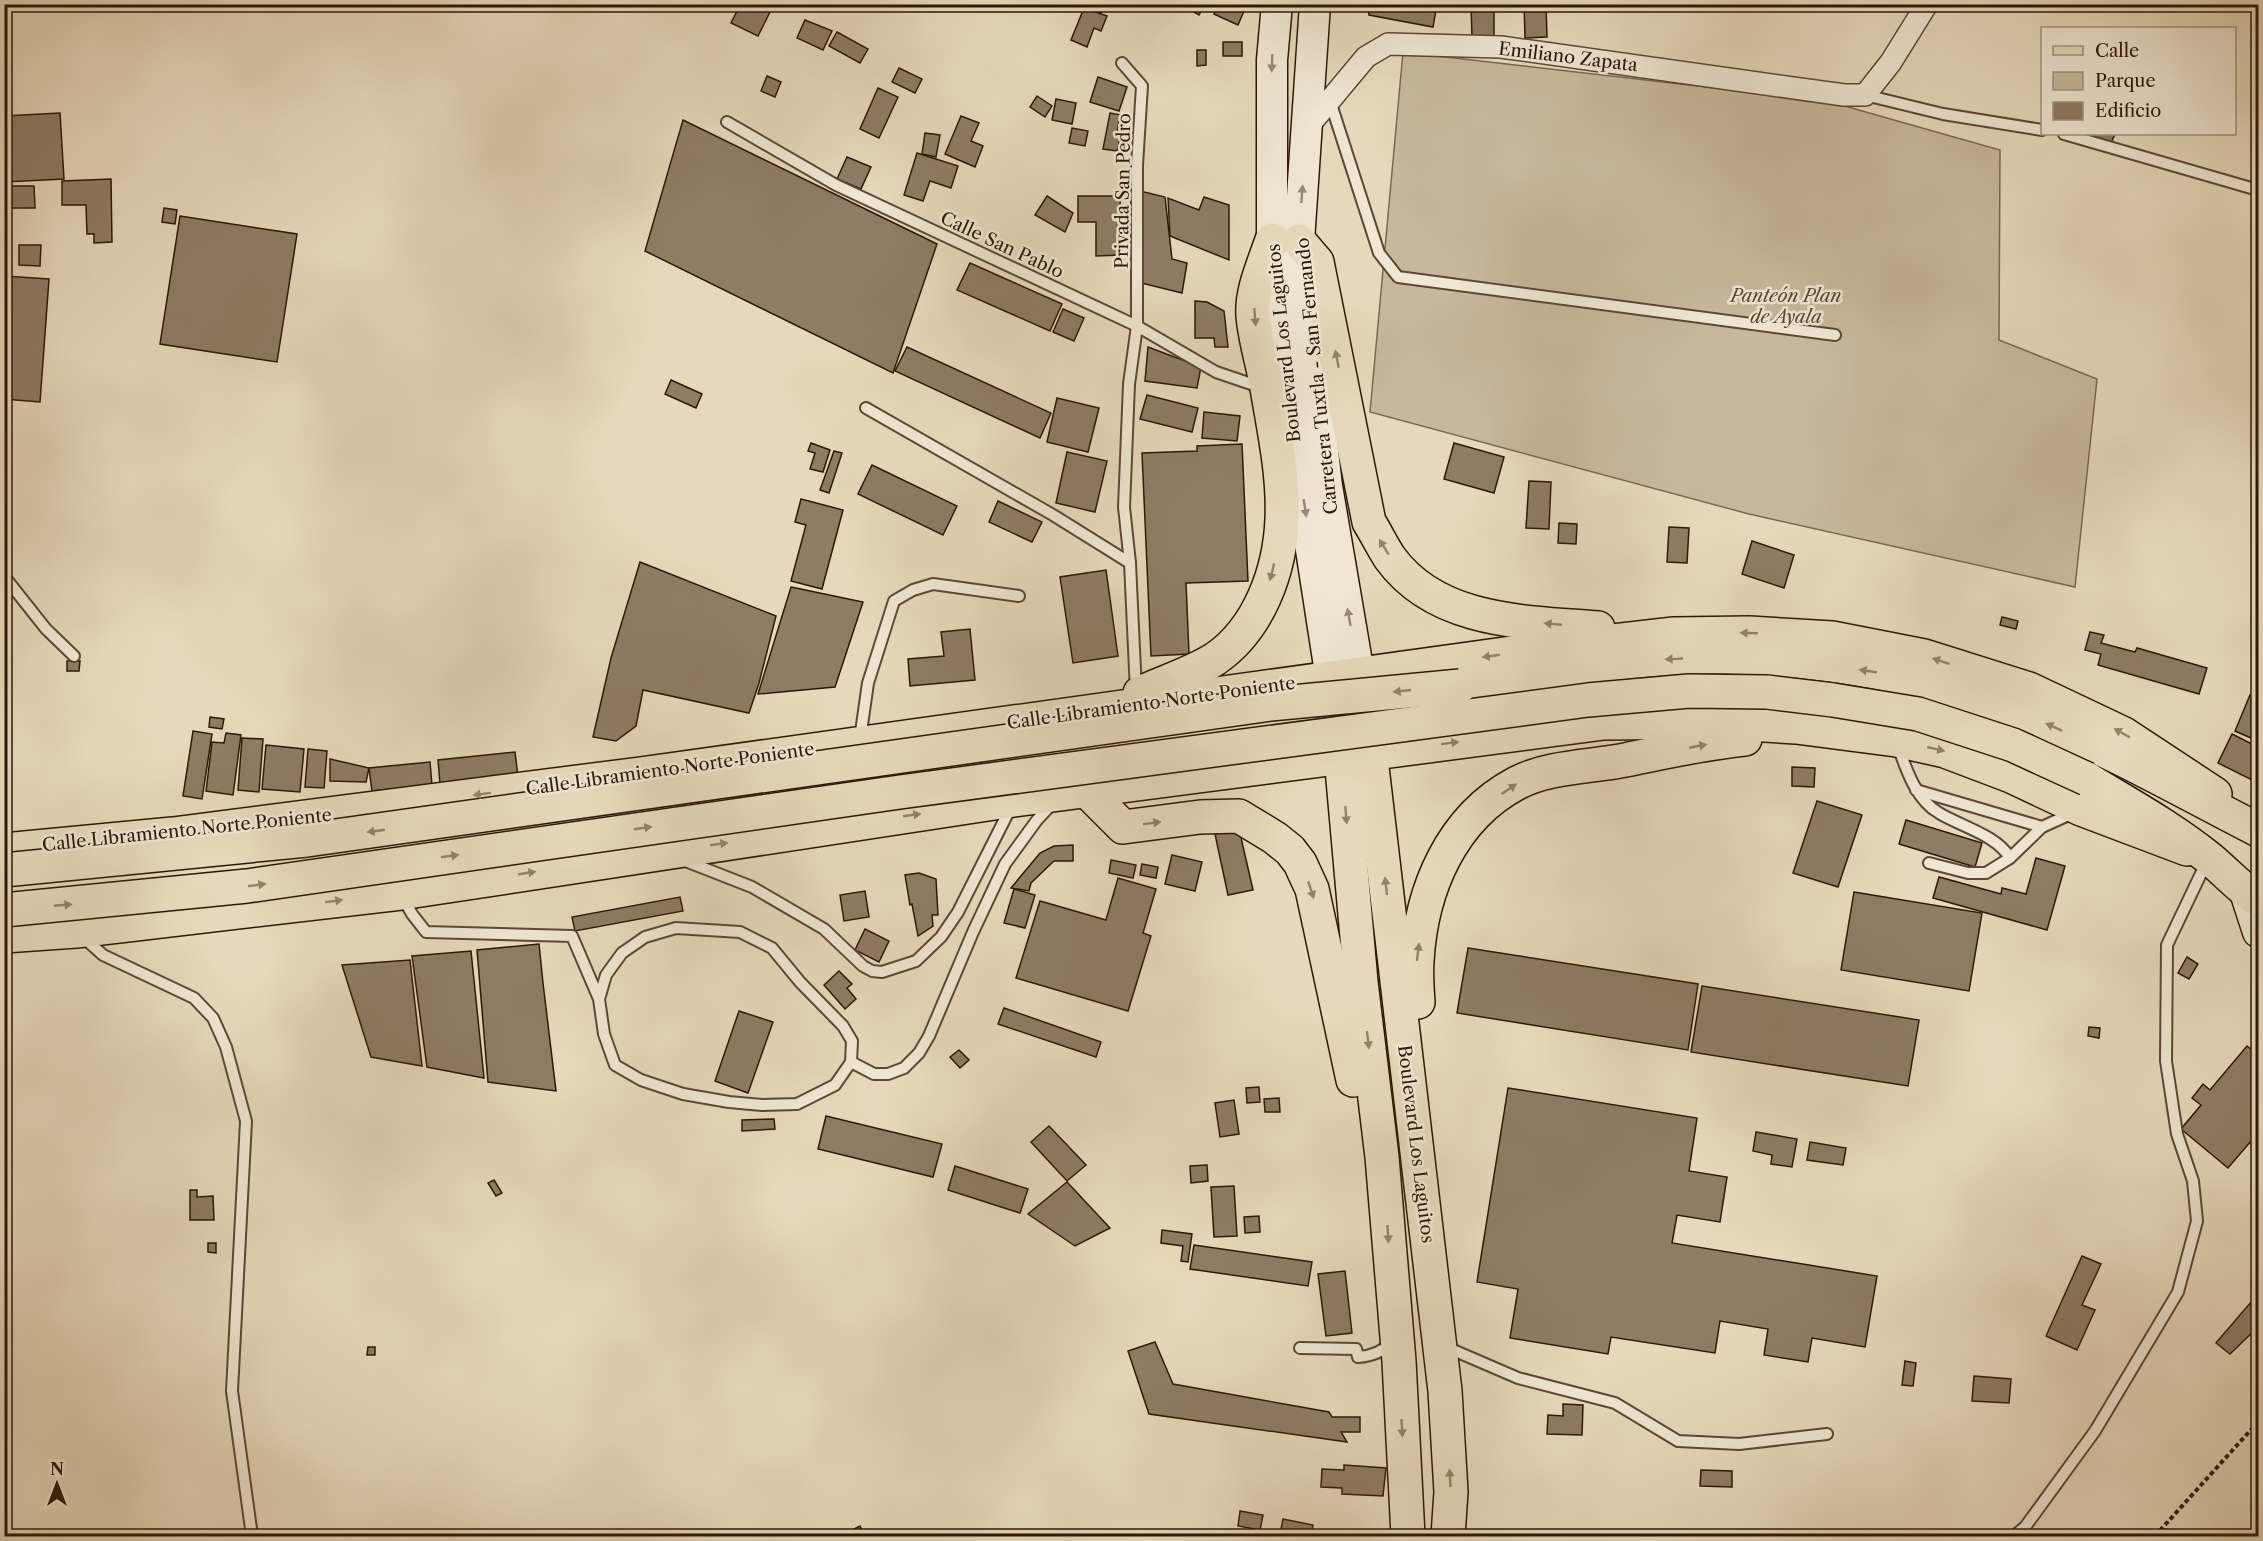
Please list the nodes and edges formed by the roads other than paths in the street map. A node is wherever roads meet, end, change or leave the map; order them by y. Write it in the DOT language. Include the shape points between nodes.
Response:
graph roads {
  1 [pos="1277,4"];
  2 [pos="1315,4"];
  3 [pos="1927,4"];
  4 [pos="1122,63"];
  5 [pos="1865,95"];
  6 [pos="1329,100"];
  7 [pos="727,122"];
  8 [pos="1306,129"];
  9 [pos="2041,130"];
  10 [pos="2067,135"];
  11 [pos="2259,190"];
  12 [pos="1286,241"];
  13 [pos="1137,326"];
  14 [pos="1835,335"];
  15 [pos="1267,389"];
  16 [pos="866,408"];
  17 [pos="1130,563"];
  18 [pos="4,576"];
  19 [pos="1019,596"];
  20 [pos="1674,634"];
  21 [pos="74,656"];
  22 [pos="1345,677"];
  23 [pos="1136,695"];
  24 [pos="1100,710"];
  25 [pos="1796,727"];
  26 [pos="1896,740"];
  27 [pos="859,743"];
  28 [pos="1356,755"];
  29 [pos="1917,790"];
  30 [pos="1073,793"];
  31 [pos="2084,794"];
  32 [pos="1014,800"];
  33 [pos="2259,823"];
  34 [pos="2042,827"];
  35 [pos="2259,830"];
  36 [pos="4,850"];
  37 [pos="663,852"];
  38 [pos="2010,858"];
  39 [pos="2208,858"];
  40 [pos="1929,863"];
  41 [pos="4,870"];
  42 [pos="401,893"];
  43 [pos="2252,896"];
  44 [pos="4,910"];
  45 [pos="76,931"];
  46 [pos="2259,932"];
  47 [pos="4,936"];
  48 [pos="599,999"];
  49 [pos="851,1062"];
  50 [pos="1382,1157"];
  51 [pos="1419,1157"];
  52 [pos="1396,1338"];
  53 [pos="1440,1344"];
  54 [pos="1300,1348"];
  55 [pos="1827,1434"];
  56 [pos="252,1536"];
  57 [pos="1408,1536"];
  58 [pos="1448,1536"];
  59 [pos="2014,1536"];
  1 -- 12 [label="main road, Boulevard Los Laguitos, one-way" via="1272,60"];
  2 -- 8 [label="main road, Carretera Tuxtla - San Fernando"];
  3 -- 5 [label="street"];
  4 -- 13 [label="lane, Privada San Pedro" via="1142,86 1137,165"];
  5 -- 6 [label="street, Emiliano Zapata" via="1501,47 1388,44 1366,57"];
  5 -- 9 [label="lane" via="1943,114"];
  6 -- 8 [label="street, Emiliano Zapata"];
  6 -- 14 [label="lane" via="1379,252 1398,277"];
  7 -- 13 [label="lane, Calle San Pablo" via="836,185"];
  12 -- 8 [label="main road, Carretera Tuxtla - San Fernando, one-way"];
  10 -- 11 [label="lane"];
  12 -- 15 [label="main road, one-way" via="1258,281 1253,314"];
  20 -- 12 [label="main road, one-way" via="1489,618 1444,603 1414,583 1390,558 1369,522 1317,262"];
  12 -- 22 [label="main road, Boulevard Los Laguitos" via="1290,414"];
  13 -- 15 [label="lane, Calle San Pablo" via="1216,372"];
  13 -- 17 [label="lane, Privada San Pedro" via="1129,384 1125,496"];
  15 -- 23 [label="main road, one-way" via="1281,479 1282,519 1276,559 1262,605 1240,637 1215,659"];
  16 -- 17 [label="lane"];
  17 -- 23 [label="lane, Privada San Pedro"];
  18 -- 21 [label="lane" via="46,629"];
  19 -- 27 [label="lane" via="933,584 894,601 868,683"];
  20 -- 22 [label="main road, Calle Libramiento Norte Poniente, one-way"];
  33 -- 20 [label="main road, Calle Libramiento Norte Poniente, one-way" via="2124,734 2029,689 1924,656 1832,638"];
  22 -- 24 [label="main road, Calle Libramiento Norte Poniente"];
  22 -- 28 [label="main road"];
  23 -- 24 [label="main road"];
  24 -- 27 [label="main road, Calle Libramiento Norte Poniente"];
  25 -- 26 [label="main road"];
  28 -- 25 [label="main road, one-way" via="1604,723 1717,722"];
  51 -- 25 [label="main road, one-way" via="1422,1132 1416,962 1421,921 1437,871 1455,837 1484,806 1518,783 1554,771 1760,737"];
  26 -- 29 [label="lane"];
  26 -- 31 [label="main road, one-way"];
  27 -- 36 [label="main road, Calle Libramiento Norte Poniente, one-way" via="173,834"];
  28 -- 30 [label="main road"];
  28 -- 50 [label="main road, Boulevard Los Laguitos, one-way" via="1361,982"];
  51 -- 28 [label="main road, Boulevard Los Laguitos, one-way"];
  29 -- 34 [label="lane"];
  29 -- 38 [label="lane" via="1936,812 1978,832 2006,850"];
  30 -- 32 [label="main road"];
  30 -- 49 [label="lane" via="1037,820 1005,864 919,1053 904,1068 888,1074 874,1074"];
  30 -- 50 [label="main road, one-way" via="1124,827 1239,816 1290,850 1312,889 1359,1109 1368,1141"];
  31 -- 34 [label="lane"];
  31 -- 39 [label="main road" via="2135,808"];
  44 -- 31 [label="main road, one-way, bridge" via="247,886 912,790 1576,702 1689,691 1767,692 1918,714 2013,745"];
  37 -- 32 [label="main road, one-way"];
  32 -- 37 [label="lane" via="958,912 941,937 916,962 882,972 863,966 824,929 752,887"];
  34 -- 38 [label="lane"];
  35 -- 41 [label="main road, Calle Libramiento Norte Poniente, one-way, bridge" via="2107,752 2038,720 1966,694 1882,673 1800,660 1719,657 1636,662 1460,686 1270,704 307,840"];
  42 -- 37 [label="main road, one-way"];
  38 -- 40 [label="lane" via="1986,873 1968,873"];
  39 -- 43 [label="main road"];
  39 -- 59 [label="lane" via="2167,945 2166,1061 2177,1134 2193,1181 2197,1221 2178,1292 2095,1431 2025,1527"];
  45 -- 42 [label="main road, one-way"];
  42 -- 48 [label="lane" via="426,932 572,936"];
  43 -- 46 [label="main road"];
  45 -- 47 [label="main road"];
  45 -- 56 [label="lane" via="103,955 194,998 213,1018 226,1047 246,1121 232,1391"];
  48 -- 49 [label="lane" via="604,1034 615,1065 641,1080 683,1094 762,1105 797,1104 835,1085"];
  48 -- 49 [label="lane" via="606,975 622,953 645,938 676,928 740,932 772,948 843,1026 852,1041"];
  50 -- 52 [label="main road, Boulevard Los Laguitos, one-way"];
  51 -- 53 [label="main road, Boulevard Los Laguitos"];
  52 -- 54 [label="lane" via="1370,1356 1358,1357 1356,1349"];
  52 -- 57 [label="main road, Boulevard Los Laguitos, one-way"];
  53 -- 55 [label="lane" via="1518,1378 1615,1404 1678,1441 1739,1444"];
  58 -- 53 [label="main road, Boulevard Los Laguitos, one-way" via="1451,1492"];
}
